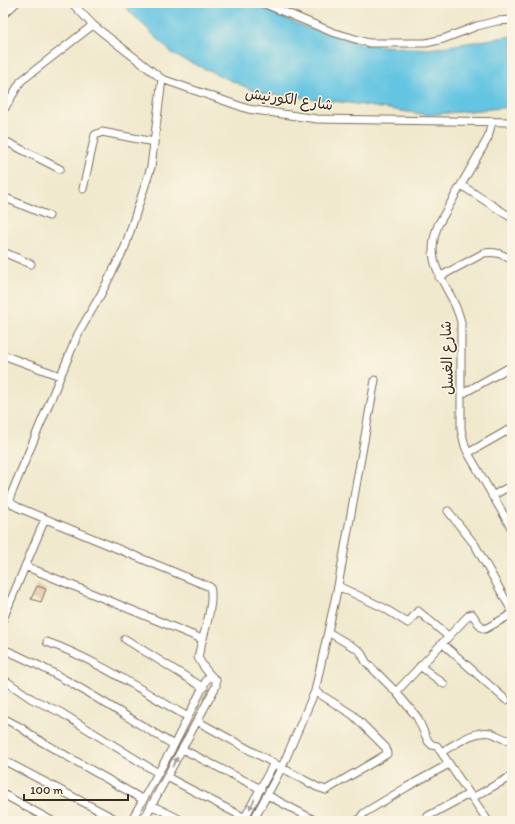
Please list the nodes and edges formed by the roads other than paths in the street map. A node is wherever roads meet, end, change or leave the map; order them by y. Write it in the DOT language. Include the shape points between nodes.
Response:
graph roads {
  1 [pos="16,3"];
  2 [pos="72,3"];
  3 [pos="263,3"];
  4 [pos="3,14"];
  5 [pos="512,20"];
  6 [pos="93,25"];
  7 [pos="162,79"];
  8 [pos="3,112"];
  9 [pos="492,122"];
  10 [pos="512,122"];
  11 [pos="3,140"];
  12 [pos="154,142"];
  13 [pos="60,169"];
  14 [pos="461,185"];
  15 [pos="83,189"];
  16 [pos="3,197"];
  17 [pos="49,216"];
  18 [pos="512,218"];
  19 [pos="3,252"];
  20 [pos="512,260"];
  21 [pos="31,264"];
  22 [pos="440,276"];
  23 [pos="3,355"];
  24 [pos="512,366"];
  25 [pos="60,376"];
  26 [pos="375,380"];
  27 [pos="462,394"];
  28 [pos="512,428"];
  29 [pos="468,453"];
  30 [pos="512,485"];
  31 [pos="492,496"];
  32 [pos="448,511"];
  33 [pos="45,519"];
  34 [pos="512,529"];
  35 [pos="25,566"];
  36 [pos="338,586"];
  37 [pos="512,612"];
  38 [pos="3,619"];
  39 [pos="328,632"];
  40 [pos="448,636"];
  41 [pos="125,639"];
  42 [pos="202,639"];
  43 [pos="47,642"];
  44 [pos="442,643"];
  45 [pos="3,649"];
  46 [pos="420,666"];
  47 [pos="211,677"];
  48 [pos="3,678"];
  49 [pos="444,684"];
  50 [pos="204,688"];
  51 [pos="315,691"];
  52 [pos="396,692"];
  53 [pos="506,700"];
  54 [pos="188,717"];
  55 [pos="3,718"];
  56 [pos="197,722"];
  57 [pos="512,740"];
  58 [pos="174,745"];
  59 [pos="182,749"];
  60 [pos="441,752"];
  61 [pos="3,760"];
  62 [pos="274,763"];
  63 [pos="449,764"];
  64 [pos="282,767"];
  65 [pos="158,773"];
  66 [pos="512,776"];
  67 [pos="166,777"];
  68 [pos="261,789"];
  69 [pos="3,794"];
  70 [pos="267,794"];
  71 [pos="471,796"];
  72 [pos="142,799"];
  73 [pos="151,805"];
  74 [pos="428,816"];
  75 [pos="244,820"];
  76 [pos="52,821"];
  77 [pos="119,821"];
  78 [pos="131,821"];
  79 [pos="143,821"];
  80 [pos="183,821"];
  81 [pos="253,821"];
  82 [pos="316,821"];
  83 [pos="358,821"];
  84 [pos="488,821"];
  1 -- 4 [label="street"];
  2 -- 6 [label="street, شارع الكورنيش"];
  3 -- 5 [label="street" via="332,32 369,43 426,43 477,26"];
  6 -- 7 [label="street, شارع الكورنيش"];
  6 -- 8 [label="street" via="22,81"];
  7 -- 9 [label="street, شارع الكورنيش" via="248,109 317,119"];
  7 -- 12 [label="street"];
  9 -- 10 [label="street, شارع الكورنيش"];
  9 -- 14 [label="street, شارع الغسل" via="488,138"];
  11 -- 13 [label="street"];
  12 -- 15 [label="street" via="102,132 95,134"];
  12 -- 25 [label="street" via="151,167 125,247 78,334"];
  14 -- 18 [label="street"];
  14 -- 22 [label="street, شارع الغسل" via="434,235 433,256"];
  16 -- 17 [label="street"];
  19 -- 21 [label="street"];
  20 -- 22 [label="street" via="500,253 484,253"];
  22 -- 27 [label="street, شارع الغسل" via="461,322"];
  23 -- 25 [label="street"];
  24 -- 27 [label="street"];
  25 -- 33 [label="street" via="10,497 11,503 17,508"];
  26 -- 36 [label="street"];
  27 -- 29 [label="street, شارع الغسل" via="462,429"];
  28 -- 29 [label="street"];
  29 -- 31 [label="street, شارع الغسل"];
  30 -- 31 [label="street"];
  31 -- 34 [label="street, شارع الغسل"];
  32 -- 37 [label="street" via="475,545"];
  33 -- 35 [label="street"];
  33 -- 42 [label="street" via="210,587 211,605"];
  35 -- 38 [label="street"];
  35 -- 42 [label="street"];
  36 -- 39 [label="street"];
  36 -- 40 [label="street" via="384,608 408,623 418,611"];
  37 -- 40 [label="street" via="485,629 472,614 469,615"];
  39 -- 51 [label="street"];
  39 -- 52 [label="street" via="360,651 366,662"];
  40 -- 44 [label="street"];
  41 -- 50 [label="street"];
  42 -- 47 [label="street" via="198,657 200,664"];
  43 -- 54 [label="street" via="100,666"];
  44 -- 46 [label="street"];
  44 -- 53 [label="street"];
  45 -- 58 [label="street" via="58,676"];
  46 -- 49 [label="street"];
  46 -- 52 [label="street"];
  47 -- 50 [label="street"];
  47 -- 56 [label="street" via="216,680 216,686"];
  48 -- 65 [label="street" via="32,699 60,712"];
  50 -- 54 [label="street"];
  51 -- 64 [label="street"];
  51 -- 64 [label="street" via="353,715 386,748 387,754 326,790"];
  52 -- 60 [label="street" via="417,717 428,741"];
  54 -- 58 [label="street"];
  55 -- 72 [label="street"];
  56 -- 59 [label="street"];
  56 -- 62 [label="street"];
  57 -- 60 [label="street" via="491,733 476,733"];
  58 -- 65 [label="street"];
  67 -- 59 [label="street, one-way"];
  59 -- 68 [label="street"];
  60 -- 63 [label="street"];
  61 -- 77 [label="street"];
  62 -- 64 [label="street"];
  62 -- 68 [label="street"];
  63 -- 71 [label="street"];
  63 -- 83 [label="street" via="364,813"];
  64 -- 70 [label="street"];
  65 -- 72 [label="street"];
  66 -- 71 [label="street"];
  67 -- 73 [label="street"];
  67 -- 75 [label="street"];
  68 -- 75 [label="street, one-way"];
  69 -- 76 [label="street"];
  70 -- 81 [label="street"];
  70 -- 82 [label="street"];
  71 -- 74 [label="street"];
  71 -- 84 [label="street"];
  72 -- 78 [label="street"];
  73 -- 79 [label="street"];
  73 -- 80 [label="street"];
}
